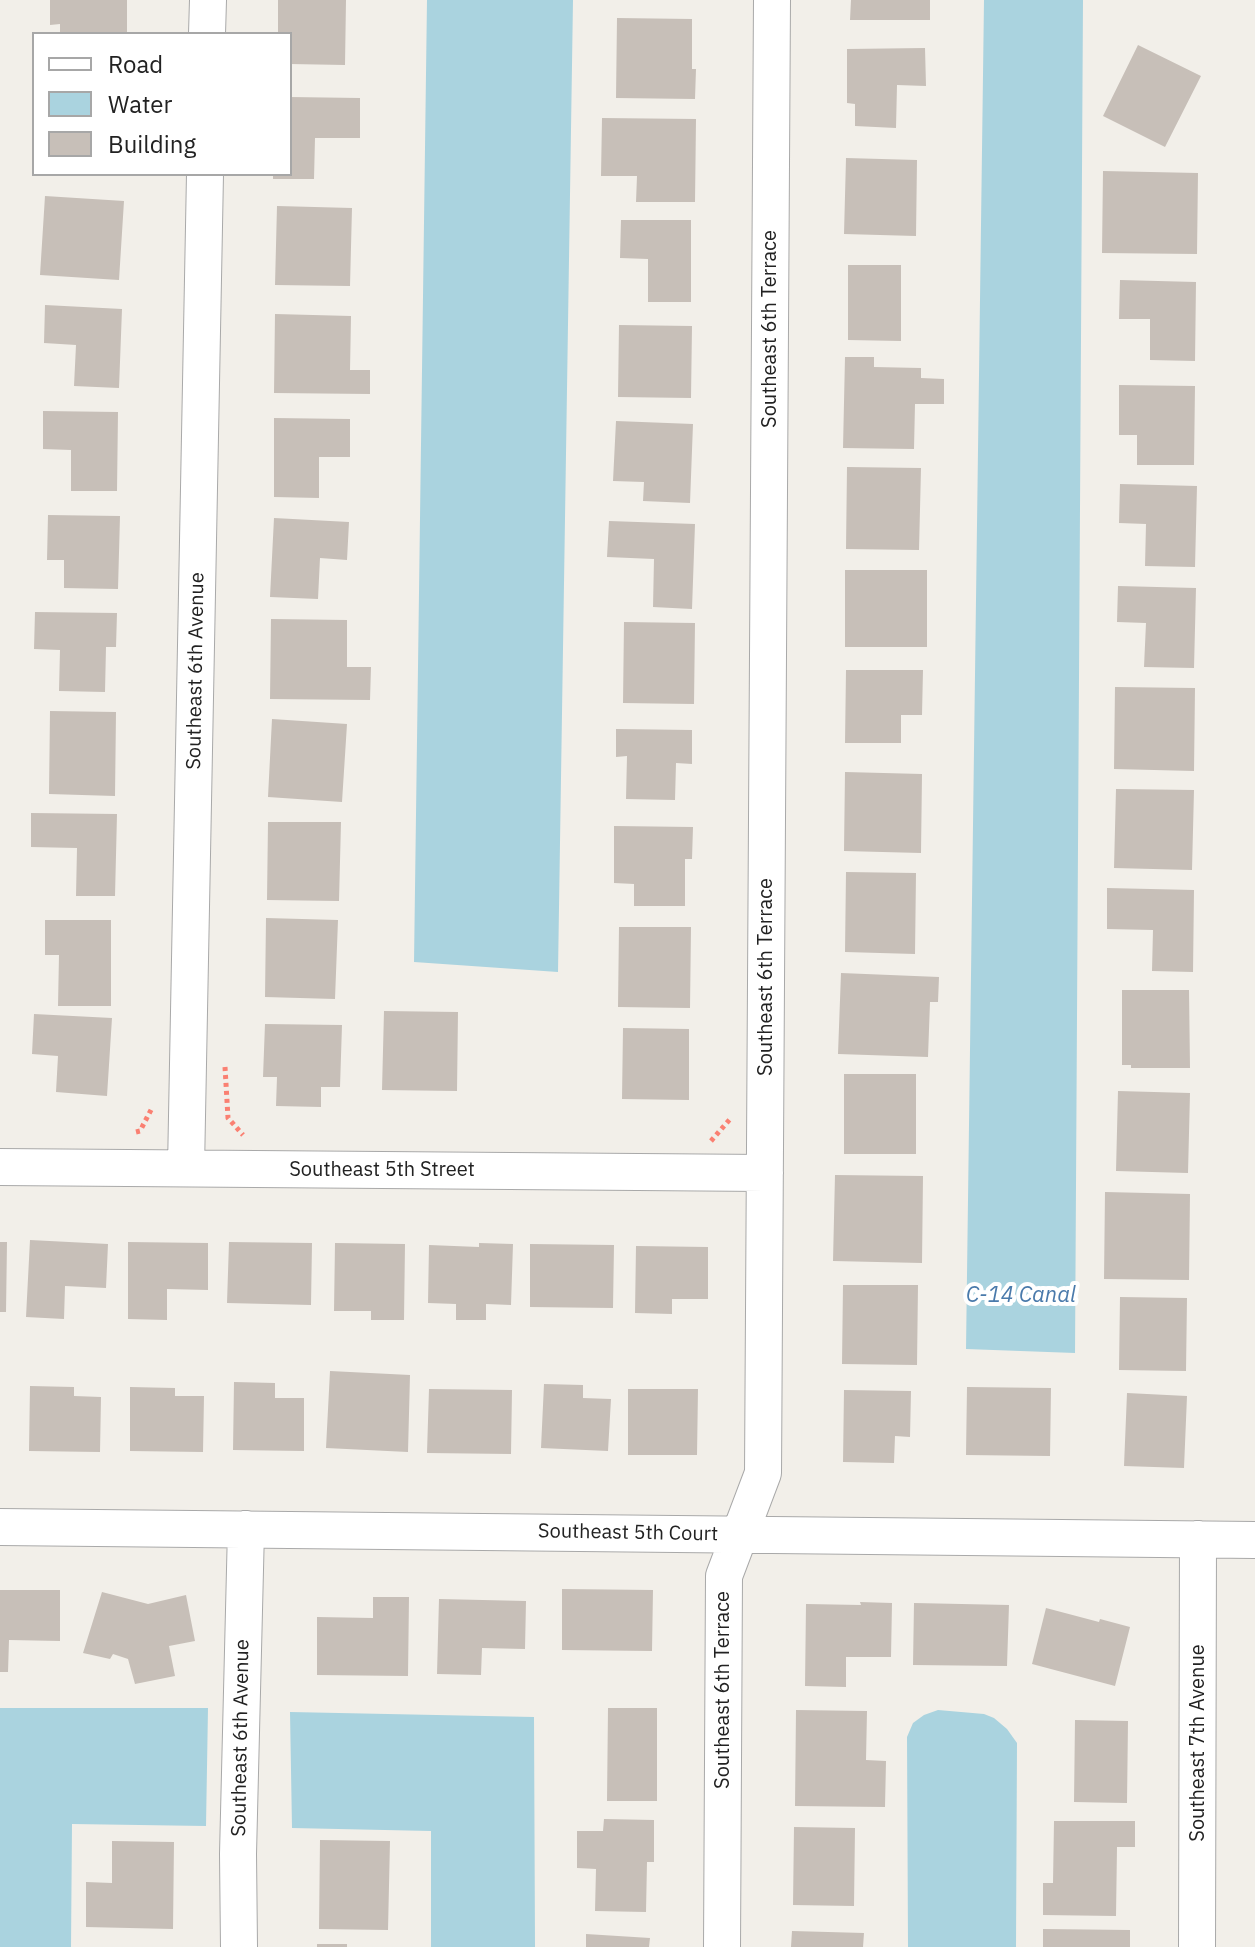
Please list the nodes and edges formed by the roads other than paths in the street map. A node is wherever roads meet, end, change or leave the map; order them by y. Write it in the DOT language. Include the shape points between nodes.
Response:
graph roads {
  1 [pos="208,0"];
  2 [pos="772,0"];
  3 [pos="207,32"];
  4 [pos="205,176"];
  5 [pos="0,1167"];
  6 [pos="186,1168"];
  7 [pos="765,1173"];
  8 [pos="0,1527"];
  9 [pos="246,1529"];
  10 [pos="740,1535"];
  11 [pos="1198,1539"];
  12 [pos="1255,1540"];
  13 [pos="239,1947"];
  14 [pos="722,1947"];
  15 [pos="1197,1947"];
  1 -- 3 [label="street"];
  2 -- 7 [label="street, Southeast 6th Terrace"];
  4 -- 6 [label="street, Southeast 6th Avenue"];
  5 -- 6 [label="street, Southeast 5th Street"];
  6 -- 7 [label="street, Southeast 5th Street"];
  7 -- 10 [label="street, Southeast 6th Terrace" via="763,1473"];
  8 -- 9 [label="street, Southeast 5th Court"];
  9 -- 10 [label="street, Southeast 5th Court"];
  9 -- 13 [label="street, Southeast 6th Avenue"];
  10 -- 11 [label="street, Southeast 5th Court"];
  10 -- 14 [label="street, Southeast 6th Terrace" via="724,1576"];
  11 -- 12 [label="street, Southeast 5th Court"];
  11 -- 15 [label="street, Southeast 7th Avenue"];
}
